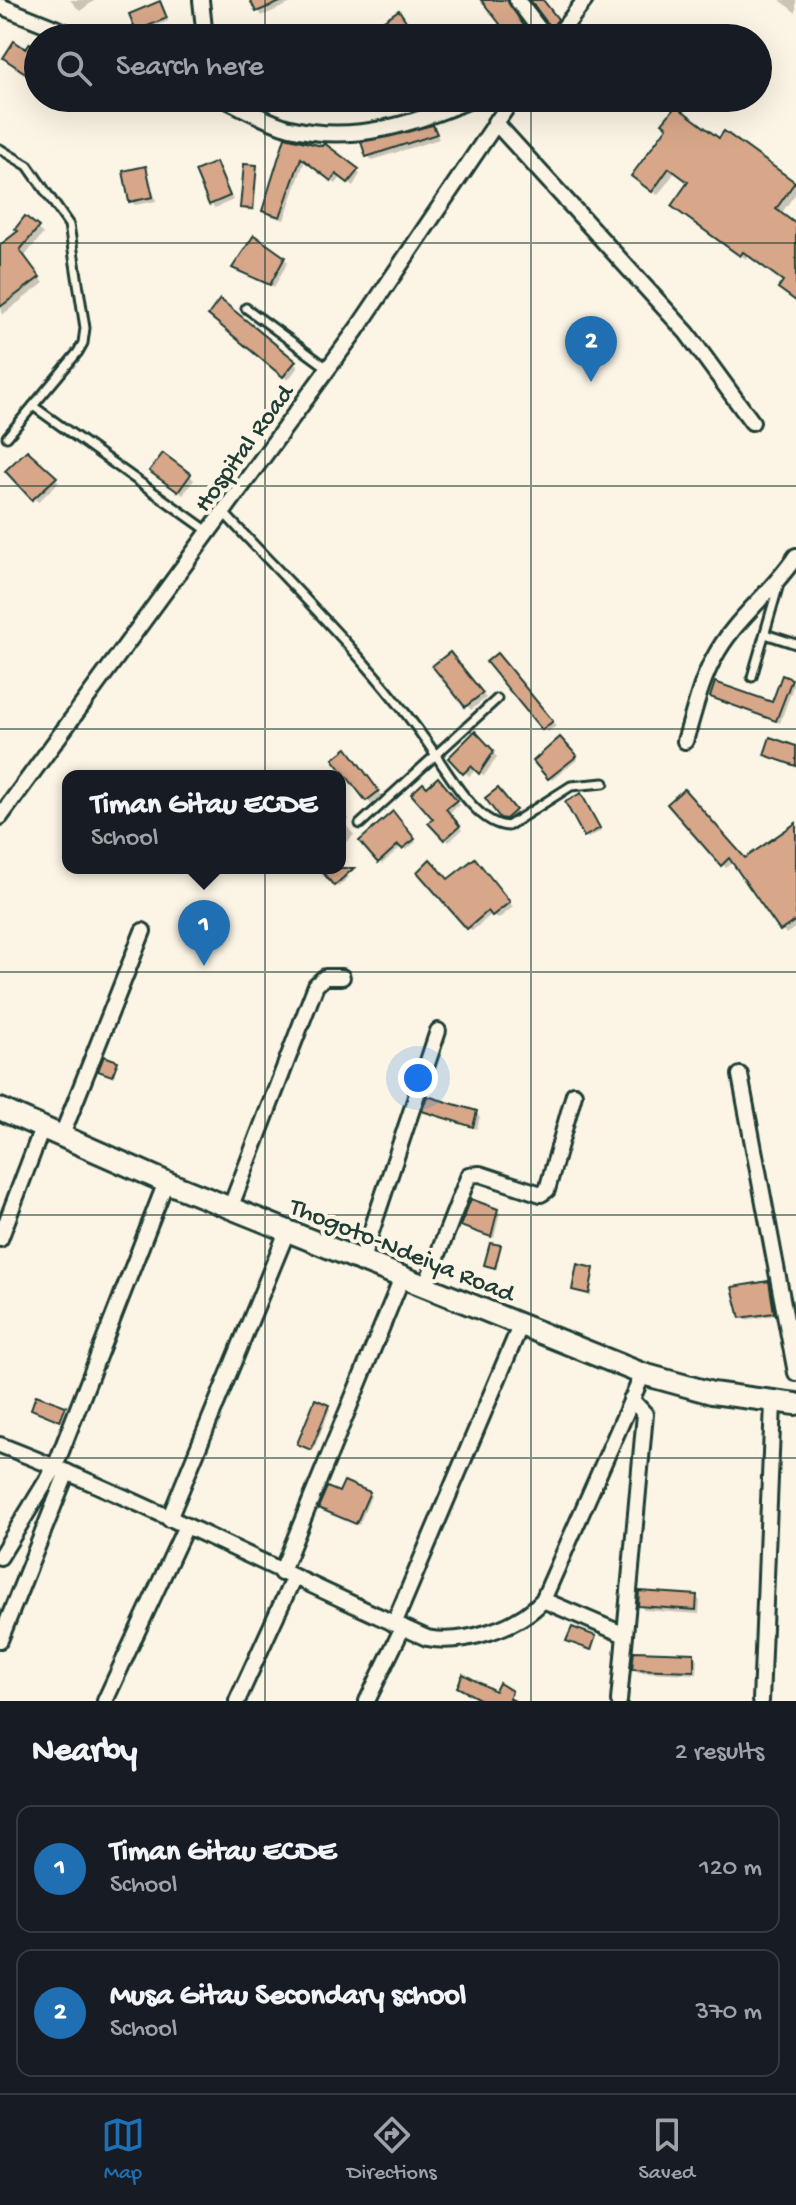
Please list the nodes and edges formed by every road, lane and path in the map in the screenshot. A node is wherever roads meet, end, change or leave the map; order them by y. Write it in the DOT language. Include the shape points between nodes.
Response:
graph roads {
  1 [pos="201,0"];
  2 [pos="517,0"];
  3 [pos="585,0"];
  4 [pos="0,6"];
  5 [pos="45,24"];
  6 [pos="204,24"];
  7 [pos="535,24"];
  8 [pos="567,24"];
  9 [pos="253,112"];
  10 [pos="437,112"];
  11 [pos="502,112"];
  12 [pos="495,122"];
  13 [pos="0,149"];
  14 [pos="246,308"];
  15 [pos="329,369"];
  16 [pos="33,406"];
  17 [pos="752,422"];
  18 [pos="7,437"];
  19 [pos="224,513"];
  20 [pos="210,532"];
  21 [pos="796,556"];
  22 [pos="779,582"];
  23 [pos="765,634"];
  24 [pos="796,644"];
  25 [pos="752,677"];
  26 [pos="497,699"];
  27 [pos="685,741"];
  28 [pos="436,755"];
  29 [pos="604,783"];
  30 [pos="0,817"];
  31 [pos="360,824"];
  32 [pos="143,931"];
  33 [pos="342,977"];
  34 [pos="438,1031"];
  35 [pos="740,1075"];
  36 [pos="574,1094"];
  37 [pos="0,1109"];
  38 [pos="43,1126"];
  39 [pos="62,1135"];
  40 [pos="166,1182"];
  41 [pos="231,1206"];
  42 [pos="288,1229"];
  43 [pos="0,1239"];
  44 [pos="362,1259"];
  45 [pos="403,1275"];
  46 [pos="426,1285"];
  47 [pos="521,1324"];
  48 [pos="796,1373"];
  49 [pos="643,1374"];
  50 [pos="631,1399"];
  51 [pos="773,1403"];
  52 [pos="796,1404"];
  53 [pos="0,1445"];
  54 [pos="61,1469"];
  55 [pos="169,1519"];
  56 [pos="185,1528"];
  57 [pos="0,1557"];
  58 [pos="287,1576"];
  59 [pos="543,1600"];
  60 [pos="399,1626"];
  61 [pos="625,1635"];
  62 [pos="0,1640"];
  63 [pos="105,1701"];
  64 [pos="237,1701"];
  65 [pos="367,1701"];
  66 [pos="619,1701"];
  67 [pos="761,1701"];
  1 -- 6 [label="street"];
  2 -- 7 [label="street"];
  3 -- 8 [label="street"];
  4 -- 5 [label="street"];
  9 -- 10 [label="street" via="287,127 339,133 393,128"];
  11 -- 12 [label="street, Hospital Road"];
  12 -- 15 [label="street, Hospital Road"];
  12 -- 17 [label="street" via="687,333"];
  13 -- 16 [label="lane" via="28,166 69,225 85,328 78,352"];
  14 -- 15 [label="lane"];
  15 -- 19 [label="street, Hospital Road"];
  16 -- 18 [label="lane"];
  16 -- 20 [label="lane"];
  19 -- 20 [label="street, Hospital Road"];
  19 -- 28 [label="lane" via="403,707"];
  20 -- 30 [label="street, Hospital Road"];
  21 -- 22 [label="street"];
  22 -- 23 [label="lane"];
  22 -- 27 [label="street" via="713,658"];
  23 -- 24 [label="lane"];
  23 -- 25 [label="lane"];
  26 -- 28 [label="lane"];
  28 -- 29 [label="lane" via="469,801 500,826 515,824 571,786"];
  28 -- 31 [label="lane"];
  32 -- 39 [label="street"];
  33 -- 41 [label="street" via="325,977 316,985"];
  34 -- 44 [label="street"];
  35 -- 48 [label="street"];
  36 -- 46 [label="street" via="547,1190 541,1194 469,1175"];
  37 -- 38 [label="main road, Thogoto-Ndeiya Road"];
  38 -- 39 [label="main road, Thogoto-Ndeiya Road"];
  38 -- 43 [label="street"];
  39 -- 40 [label="main road, Thogoto-Ndeiya Road"];
  40 -- 41 [label="main road, Thogoto-Ndeiya Road"];
  40 -- 54 [label="street"];
  41 -- 42 [label="main road, Thogoto-Ndeiya Road"];
  42 -- 44 [label="main road, Thogoto-Ndeiya Road"];
  42 -- 55 [label="street"];
  44 -- 45 [label="main road, Thogoto-Ndeiya Road"];
  45 -- 46 [label="main road, Thogoto-Ndeiya Road"];
  45 -- 58 [label="street"];
  46 -- 47 [label="main road, Thogoto-Ndeiya Road"];
  47 -- 49 [label="main road, Thogoto-Ndeiya Road"];
  47 -- 60 [label="street"];
  49 -- 50 [label="street"];
  49 -- 51 [label="main road, Thogoto-Ndeiya Road"];
  50 -- 59 [label="street"];
  50 -- 61 [label="street" via="645,1414"];
  51 -- 52 [label="main road, Thogoto-Ndeiya Road"];
  51 -- 67 [label="street"];
  53 -- 54 [label="street"];
  54 -- 55 [label="street"];
  54 -- 57 [label="street"];
  54 -- 62 [label="street"];
  55 -- 56 [label="street"];
  56 -- 58 [label="street"];
  56 -- 63 [label="street"];
  58 -- 60 [label="street"];
  58 -- 64 [label="street"];
  59 -- 60 [label="street" via="523,1616 466,1637 443,1641"];
  59 -- 61 [label="street"];
  60 -- 65 [label="street"];
  61 -- 66 [label="street"];
}
